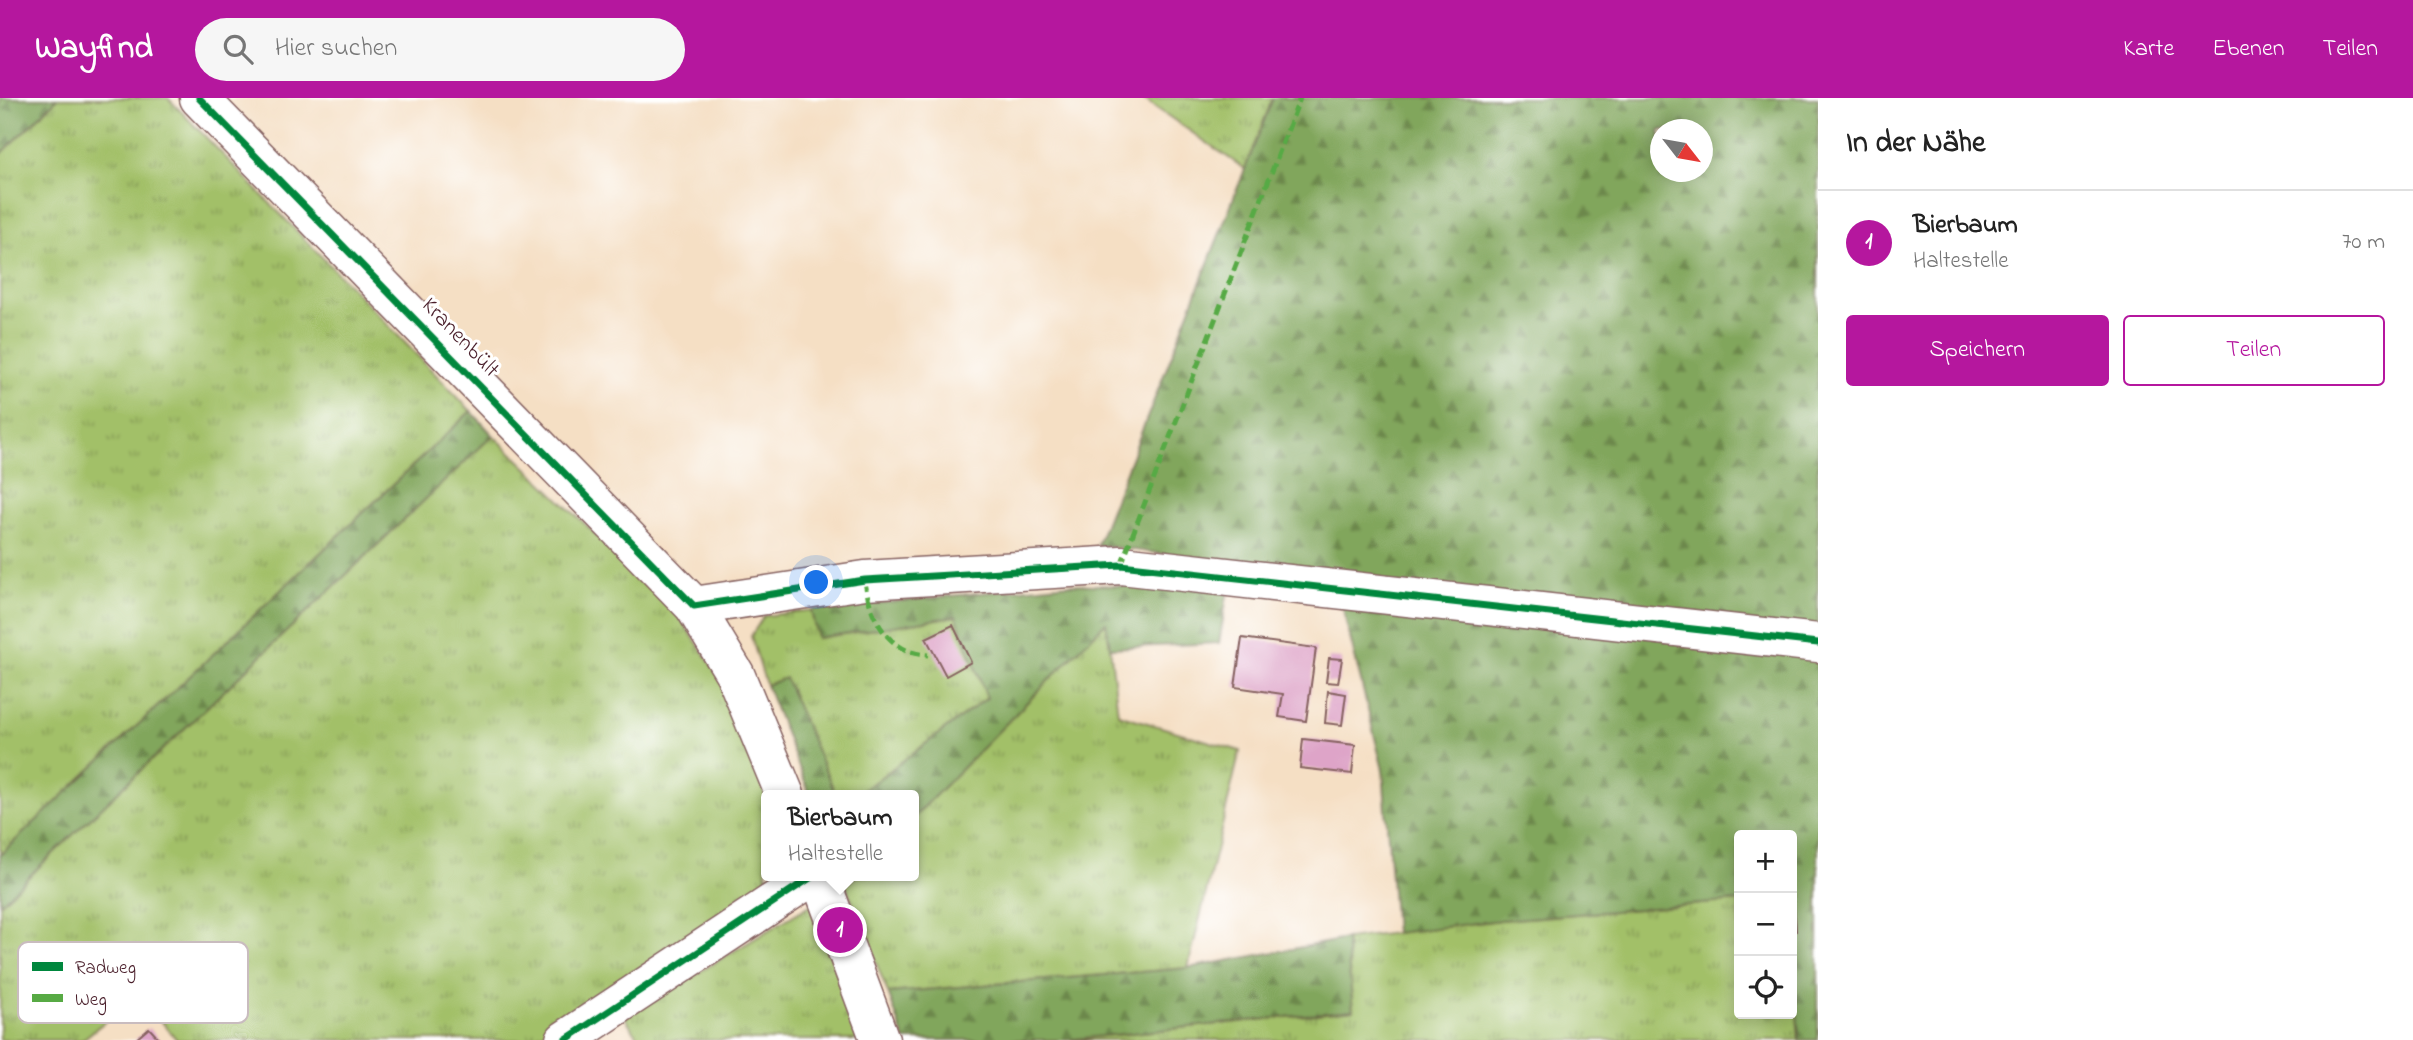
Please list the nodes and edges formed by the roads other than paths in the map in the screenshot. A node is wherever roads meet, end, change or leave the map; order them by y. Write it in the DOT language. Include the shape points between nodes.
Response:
graph roads {
  1 [pos="199,98"];
  2 [pos="694,606"];
  3 [pos="1818,643"];
  4 [pos="783,790"];
  5 [pos="805,881"];
  6 [pos="821,881"];
  7 [pos="565,1040"];
  8 [pos="880,1040"];
  1 -- 2 [label="street, Kranenbült"];
  2 -- 3 [label="street" via="865,580 1121,565"];
  2 -- 4 [label="street, Kranenbült" via="735,674"];
  5 -- 7 [label="street"];
  6 -- 8 [label="street"];
}
